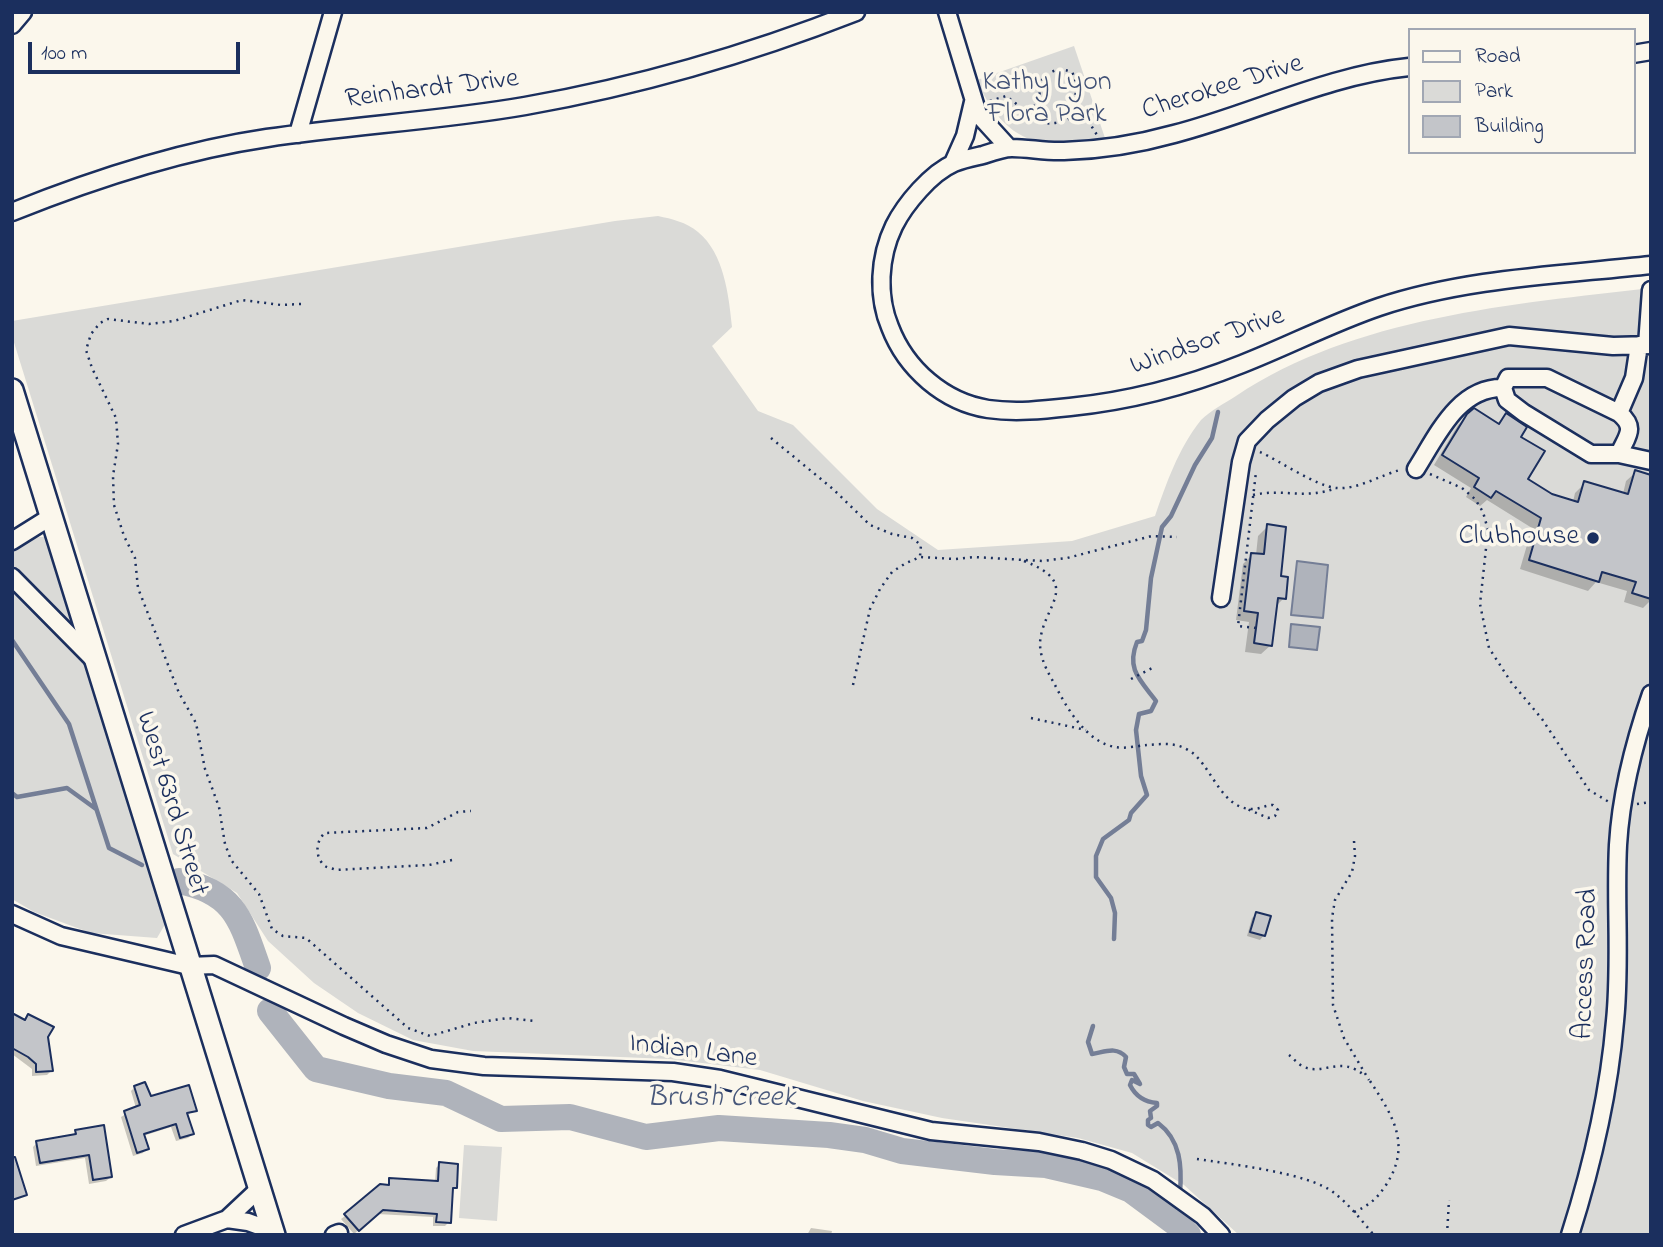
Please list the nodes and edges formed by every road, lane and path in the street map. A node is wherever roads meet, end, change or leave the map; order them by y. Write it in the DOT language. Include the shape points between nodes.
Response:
graph roads {
  1 [pos="23,12"];
  2 [pos="333,12"];
  3 [pos="856,12"];
  4 [pos="947,12"];
  5 [pos="12,25"];
  6 [pos="1408,67"];
  7 [pos="980,102"];
  8 [pos="1028,109"];
  9 [pos="1077,114"];
  10 [pos="298,134"];
  11 [pos="1099,139"];
  12 [pos="1009,148"];
  13 [pos="953,163"];
  14 [pos="12,212"];
  15 [pos="1651,265"];
  16 [pos="1651,289"];
  17 [pos="300,304"];
  18 [pos="1646,345"];
  19 [pos="1503,388"];
  20 [pos="12,390"];
  21 [pos="1619,413"];
  22 [pos="771,438"];
  23 [pos="1260,452"];
  24 [pos="1619,454"];
  25 [pos="1651,461"];
  26 [pos="1257,464"];
  27 [pos="1416,469"];
  28 [pos="1336,488"];
  29 [pos="1253,495"];
  30 [pos="52,516"];
  31 [pos="1177,537"];
  32 [pos="12,541"];
  33 [pos="920,557"];
  34 [pos="1024,561"];
  35 [pos="12,577"];
  36 [pos="1221,598"];
  37 [pos="1256,628"];
  38 [pos="100,666"];
  39 [pos="1154,667"];
  40 [pos="1131,679"];
  41 [pos="853,685"];
  42 [pos="1651,694"];
  43 [pos="1031,718"];
  44 [pos="1086,730"];
  45 [pos="1651,802"];
  46 [pos="1623,804"];
  47 [pos="1247,809"];
  48 [pos="471,811"];
  49 [pos="1354,841"];
  50 [pos="452,860"];
  51 [pos="12,914"];
  52 [pos="189,966"];
  53 [pos="535,1021"];
  54 [pos="1289,1055"];
  55 [pos="1369,1080"];
  56 [pos="1197,1159"];
  57 [pos="259,1189"];
  58 [pos="1449,1200"];
  59 [pos="1353,1212"];
  60 [pos="227,1219"];
  61 [pos="274,1233"];
  62 [pos="184,1235"];
  63 [pos="1221,1235"];
  64 [pos="1374,1235"];
  65 [pos="1447,1235"];
  66 [pos="1570,1235"];
  1 -- 5 [label="street"];
  2 -- 10 [label="street"];
  3 -- 10 [label="street, Reinhardt Drive" via="722,60 612,89 475,113"];
  4 -- 7 [label="street"];
  6 -- 12 [label="street, Cherokee Drive" via="1365,74 1137,143 1066,151"];
  7 -- 8 [label="path" via="1006,96"];
  7 -- 12 [label="street" via="978,114"];
  7 -- 13 [label="street"];
  8 -- 9 [label="path" via="1033,120 1050,124"];
  8 -- 9 [label="path" via="1039,102 1042,80 1061,68 1072,72 1077,82 1073,107"];
  9 -- 11 [label="path" via="1089,122"];
  10 -- 14 [label="street, Reinhardt Drive" via="170,158"];
  12 -- 13 [label="street, Windsor Drive"];
  13 -- 15 [label="street, Windsor Drive" via="916,193 890,235 881,277 884,310 900,349 927,380 966,403 987,409 1053,409 1126,398 1215,374 1351,317 1423,295 1472,285"];
  16 -- 18 [label="street"];
  17 -- 53 [label="path" via="242,300 174,321 149,324 108,319 91,334 86,350 116,418 114,505 135,558 138,588 179,693 196,723 231,860 259,894 272,929 283,936 306,938 408,1028 430,1036 508,1018"];
  18 -- 21 [label="street"];
  18 -- 36 [label="street" via="1508,336 1358,369 1319,383 1294,398 1247,441"];
  19 -- 21 [label="street" via="1508,378 1547,378"];
  19 -- 24 [label="street" via="1507,400 1578,447 1591,454"];
  19 -- 27 [label="street" via="1489,388 1463,402"];
  20 -- 30 [label="main road, West 63rd Street"];
  21 -- 24 [label="street" via="1629,426"];
  22 -- 33 [label="path" via="870,525 921,545"];
  23 -- 28 [label="path"];
  24 -- 25 [label="street"];
  26 -- 29 [label="path"];
  27 -- 28 [label="path"];
  27 -- 46 [label="path" via="1462,488 1479,506 1488,530 1480,604 1489,648 1589,790 1605,802"];
  28 -- 29 [label="path" via="1308,495"];
  29 -- 37 [label="path" via="1238,626"];
  30 -- 32 [label="street"];
  30 -- 38 [label="main road, West 63rd Street"];
  31 -- 34 [label="path" via="1152,536 1067,558"];
  33 -- 34 [label="path"];
  33 -- 41 [label="path" via="892,572 880,589 870,609"];
  34 -- 44 [label="path" via="1041,568 1056,588 1040,642 1042,659"];
  35 -- 38 [label="street"];
  38 -- 52 [label="main road, West 63rd Street"];
  39 -- 40 [label="path"];
  42 -- 46 [label="street, Access Road" via="1632,752"];
  43 -- 44 [label="path"];
  44 -- 47 [label="path" via="1115,747 1177,745 1191,751 1227,796"];
  45 -- 46 [label="path"];
  46 -- 66 [label="street, Access Road" via="1618,845 1616,1020 1595,1142"];
  47 -- 47 [label="path" via="1273,804 1278,810 1268,818"];
  48 -- 50 [label="path" via="458,812 427,828 325,833 318,843 324,866 336,870"];
  49 -- 55 [label="path" via="1352,872 1335,900 1333,1005 1344,1038"];
  51 -- 52 [label="street, Indian Lane" via="61,936"];
  52 -- 57 [label="main road, West 63rd Street"];
  52 -- 63 [label="street, Indian Lane" via="214,965 344,1026 431,1059 484,1066 673,1072 720,1079 931,1131 1082,1151 1153,1180"];
  54 -- 55 [label="path" via="1303,1066 1344,1065"];
  55 -- 59 [label="path" via="1387,1107 1400,1147 1395,1171 1381,1193 1369,1206"];
  56 -- 59 [label="path" via="1320,1184"];
  57 -- 60 [label="street"];
  57 -- 61 [label="main road, West 63rd Street"];
  58 -- 65 [label="path"];
  59 -- 64 [label="path"];
  60 -- 61 [label="street"];
  60 -- 62 [label="street"];
}
